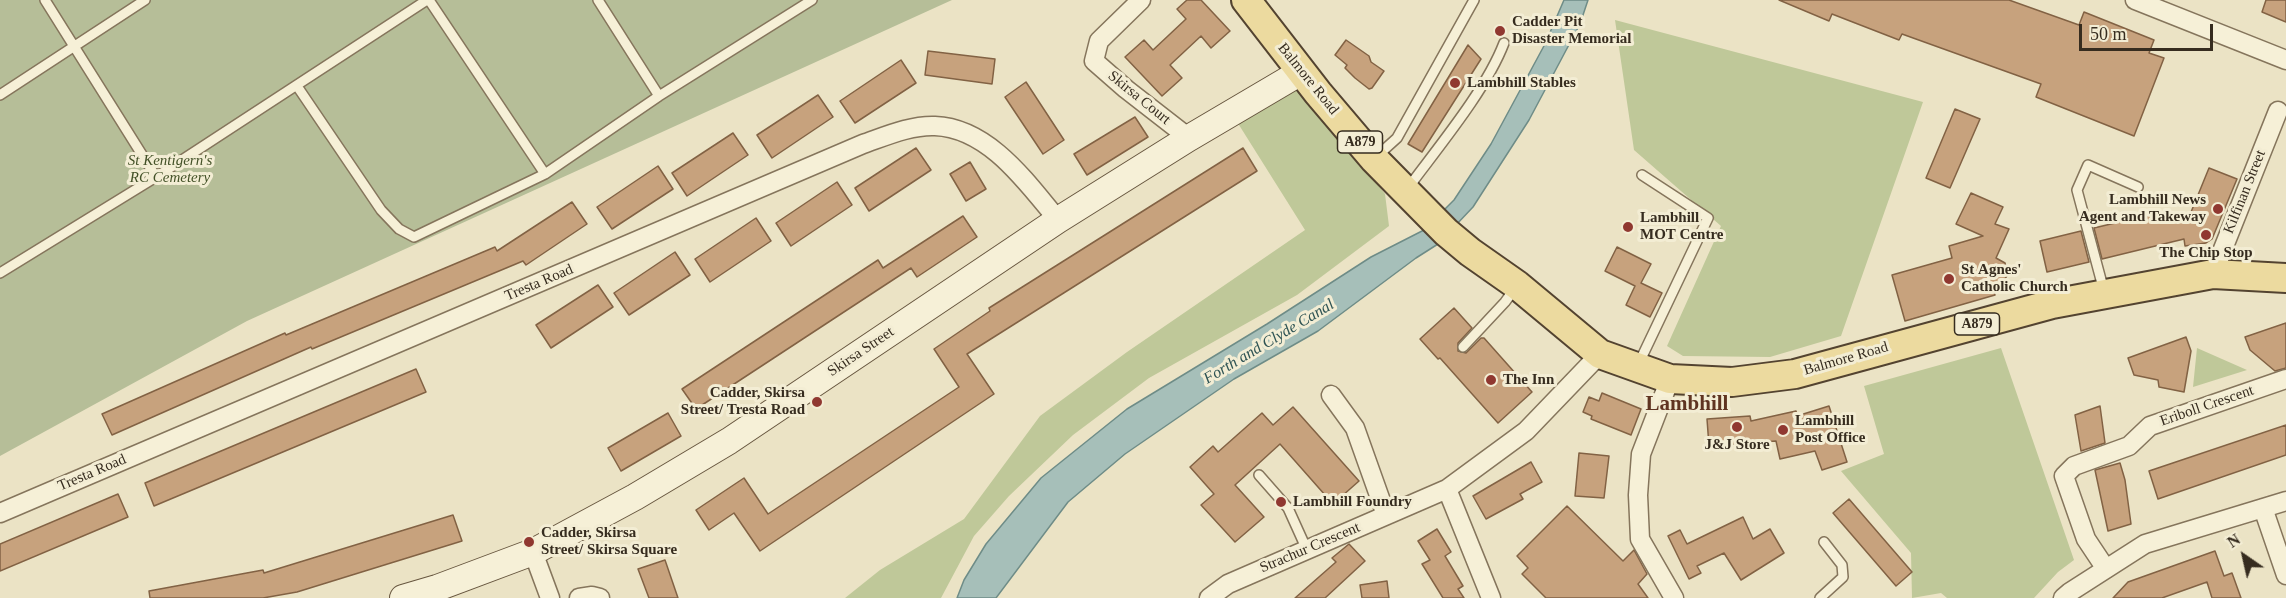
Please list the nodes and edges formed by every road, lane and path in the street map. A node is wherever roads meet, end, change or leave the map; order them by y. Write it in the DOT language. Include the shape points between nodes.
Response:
graph roads {
  1 [pos="45,0"];
  2 [pos="145,0"];
  3 [pos="428,0"];
  4 [pos="598,0"];
  5 [pos="812,0"];
  6 [pos="1141,0"];
  7 [pos="1246,0"];
  8 [pos="1474,0"];
  9 [pos="2135,0"];
  10 [pos="1504,43"];
  11 [pos="74,47"];
  12 [pos="2286,60"];
  13 [pos="1301,72"];
  14 [pos="297,86"];
  15 [pos="0,95"];
  16 [pos="659,96"];
  17 [pos="2278,111"];
  18 [pos="1189,138"];
  19 [pos="1374,159"];
  20 [pos="545,174"];
  21 [pos="1642,176"];
  22 [pos="156,177"];
  23 [pos="2138,187"];
  24 [pos="1413,200"];
  25 [pos="1058,220"];
  26 [pos="0,273"];
  27 [pos="2213,273"];
  28 [pos="2286,278"];
  29 [pos="1517,285"];
  30 [pos="2105,294"];
  31 [pos="1463,347"];
  32 [pos="1600,354"];
  33 [pos="1637,368"];
  34 [pos="1670,379"];
  35 [pos="2286,379"];
  36 [pos="1331,395"];
  37 [pos="1259,476"];
  38 [pos="1447,489"];
  39 [pos="2286,501"];
  40 [pos="2263,508"];
  41 [pos="0,513"];
  42 [pos="1386,515"];
  43 [pos="1824,542"];
  44 [pos="1307,550"];
  45 [pos="533,552"];
  46 [pos="2106,569"];
  47 [pos="2286,575"];
  48 [pos="1233,591"];
  49 [pos="403,598"];
  50 [pos="550,598"];
  51 [pos="579,598"];
  52 [pos="600,598"];
  53 [pos="1209,598"];
  54 [pos="1491,598"];
  55 [pos="1674,598"];
  56 [pos="1820,598"];
  57 [pos="2063,598"];
  1 -- 11 [label="lane"];
  2 -- 11 [label="lane"];
  3 -- 14 [label="lane"];
  3 -- 20 [label="lane"];
  4 -- 16 [label="lane"];
  5 -- 16 [label="lane"];
  6 -- 18 [label="street, Skirsa Court" via="1100,41 1094,61"];
  7 -- 13 [label="main road, Balmore Road / A879"];
  8 -- 19 [label="lane" via="1397,138"];
  9 -- 12 [label="street"];
  10 -- 24 [label="lane"];
  11 -- 15 [label="lane"];
  11 -- 22 [label="lane"];
  13 -- 18 [label="street, Skirsa Street"];
  13 -- 19 [label="main road, Balmore Road / A879"];
  14 -- 20 [label="lane" via="381,210 399,229 414,237"];
  14 -- 22 [label="lane"];
  16 -- 20 [label="lane"];
  17 -- 27 [label="street, Kilfinan Street"];
  18 -- 25 [label="street, Skirsa Street"];
  19 -- 24 [label="main road, Balmore Road / A879"];
  21 -- 33 [label="lane" via="1708,218"];
  22 -- 26 [label="lane"];
  23 -- 30 [label="lane" via="2088,165 2077,190"];
  24 -- 29 [label="main road, Balmore Road / A879" via="1470,252"];
  25 -- 41 [label="street, Tresta Road" via="1010,163 968,134 936,126 901,130"];
  25 -- 45 [label="street, Skirsa Street" via="729,441"];
  27 -- 28 [label="main road, Balmore Road / A879"];
  27 -- 30 [label="main road, Balmore Road / A879"];
  29 -- 31 [label="lane"];
  29 -- 32 [label="main road, Balmore Road / A879"];
  30 -- 34 [label="main road, Balmore Road / A879" via="2052,304 1795,374 1732,382"];
  32 -- 33 [label="main road, Balmore Road / A879"];
  32 -- 38 [label="street, Strachur Crescent" via="1526,431"];
  33 -- 34 [label="main road, Balmore Road / A879"];
  34 -- 55 [label="street" via="1641,454 1638,495 1640,538"];
  35 -- 46 [label="street, Eriboll Crescent" via="2150,426 2129,446 2074,466 2064,476 2086,539"];
  36 -- 42 [label="street" via="1355,428"];
  37 -- 44 [label="lane" via="1288,508"];
  38 -- 42 [label="street, Strachur Crescent"];
  38 -- 54 [label="street"];
  39 -- 40 [label="street"];
  40 -- 46 [label="street" via="2145,544"];
  40 -- 47 [label="street"];
  42 -- 44 [label="street, Strachur Crescent"];
  43 -- 56 [label="lane" via="1842,565 1843,577"];
  44 -- 48 [label="street, Strachur Crescent"];
  45 -- 49 [label="street, Skirsa Street"];
  45 -- 50 [label="street"];
  46 -- 57 [label="street"];
  48 -- 53 [label="street, Strachur Crescent"];
  51 -- 52 [label="street"];
}
